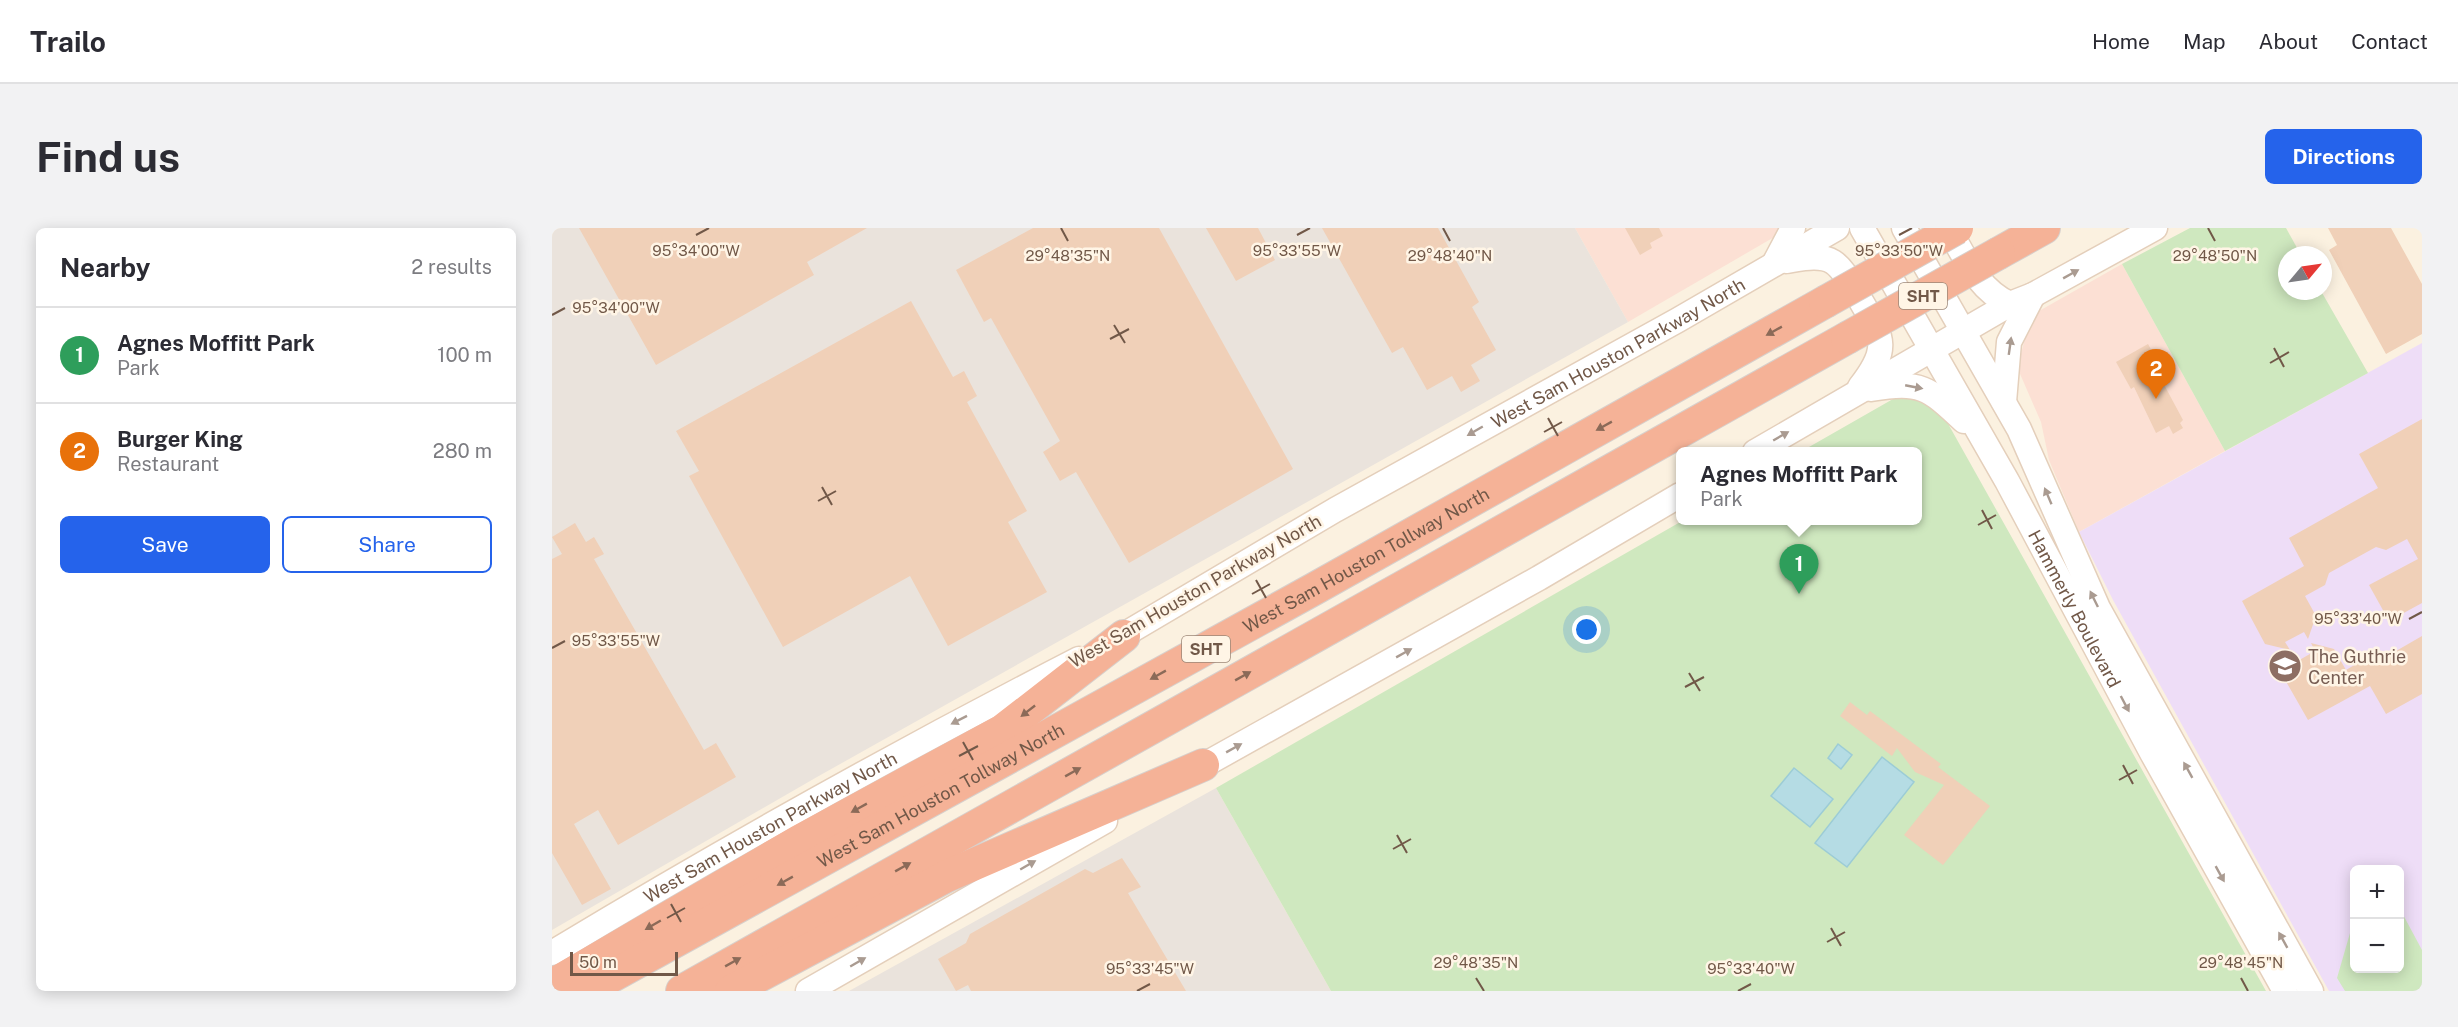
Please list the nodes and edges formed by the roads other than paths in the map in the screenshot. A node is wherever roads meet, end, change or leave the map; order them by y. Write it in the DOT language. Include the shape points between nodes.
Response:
graph roads {
  1 [pos="1793,228"];
  2 [pos="1837,228"];
  3 [pos="1862,228"];
  4 [pos="1904,228"];
  5 [pos="1948,228"];
  6 [pos="1957,228"];
  7 [pos="2044,228"];
  8 [pos="2155,228"];
  9 [pos="1774,262"];
  10 [pos="2033,295"];
  11 [pos="2010,304"];
  12 [pos="1964,331"];
  13 [pos="1931,348"];
  14 [pos="1856,391"];
  15 [pos="2004,402"];
  16 [pos="1983,439"];
  17 [pos="1763,447"];
  18 [pos="1676,497"];
  19 [pos="1124,636"];
  20 [pos="1203,765"];
  21 [pos="552,953"];
  22 [pos="552,985"];
  23 [pos="585,991"];
  24 [pos="682,991"];
  25 [pos="730,991"];
  26 [pos="808,991"];
  27 [pos="2285,991"];
  28 [pos="2312,991"];
  1 -- 9 [label="main road"];
  2 -- 9 [label="main road, West Sam Houston Parkway North"];
  3 -- 13 [label="main road, Hammerly Boulevard"];
  4 -- 12 [label="main road, Hammerly Boulevard"];
  5 -- 11 [label="main road" via="1981,284"];
  6 -- 23 [label="highway, West Sam Houston Tollway North / SHT, one-way, bridge"];
  24 -- 7 [label="highway, SHT, one-way, bridge"];
  10 -- 8 [label="main road, one-way"];
  9 -- 14 [label="main road" via="1814,257 1832,261 1844,273 1880,333 1875,367"];
  9 -- 19 [label="main road, West Sam Houston Parkway North, one-way" via="1335,510"];
  10 -- 11 [label="main road"];
  15 -- 10 [label="main road, one-way" via="2009,342"];
  11 -- 12 [label="main road"];
  12 -- 13 [label="main road"];
  12 -- 15 [label="main road, Hammerly Boulevard"];
  13 -- 14 [label="main road"];
  13 -- 16 [label="main road, Hammerly Boulevard"];
  14 -- 16 [label="main road, one-way" via="1900,384 1922,388 1936,395"];
  17 -- 14 [label="main road, one-way"];
  28 -- 15 [label="main road, Hammerly Boulevard, one-way" via="2098,608"];
  16 -- 27 [label="main road, Hammerly Boulevard, one-way"];
  20 -- 18 [label="main road, one-way"];
  19 -- 21 [label="main road, West Sam Houston Parkway North, one-way" via="937,732"];
  19 -- 22 [label="highway, one-way" via="1003,730 799,841"];
  20 -- 25 [label="highway" via="947,876"];
  26 -- 20 [label="main road, one-way"];
}
